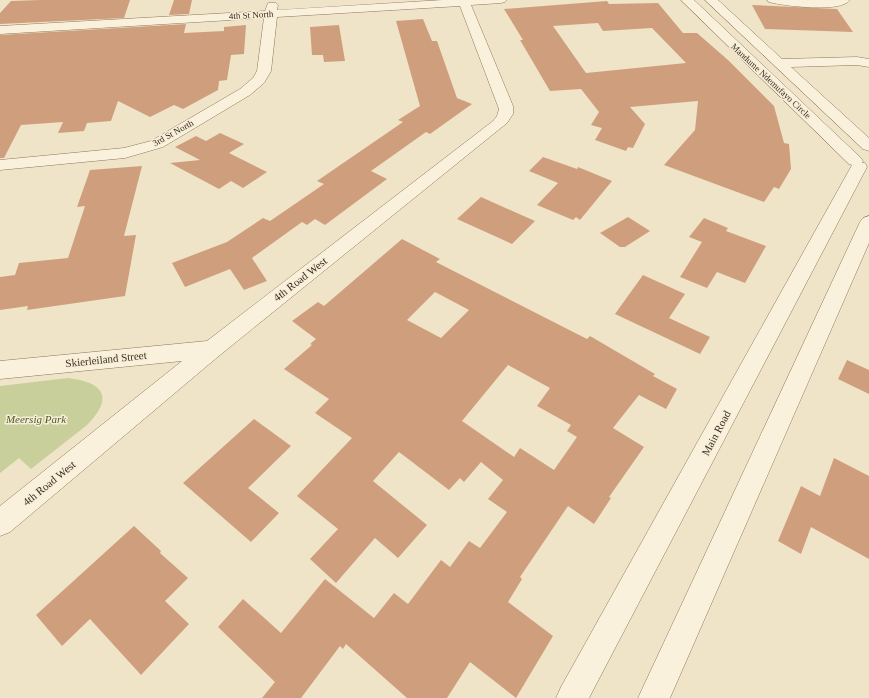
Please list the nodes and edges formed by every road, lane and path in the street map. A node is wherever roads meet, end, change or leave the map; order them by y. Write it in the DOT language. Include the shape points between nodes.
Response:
graph roads {
  1 [pos="351,0"];
  2 [pos="501,0"];
  3 [pos="687,0"];
  4 [pos="711,0"];
  5 [pos="773,0"];
  6 [pos="844,0"];
  7 [pos="463,1"];
  8 [pos="271,9"];
  9 [pos="0,21"];
  10 [pos="0,30"];
  11 [pos="778,63"];
  12 [pos="869,63"];
  13 [pos="864,160"];
  14 [pos="0,165"];
  15 [pos="869,222"];
  16 [pos="212,349"];
  17 [pos="0,370"];
  18 [pos="0,523"];
  19 [pos="572,698"];
  20 [pos="654,698"];
  1 -- 8 [label="street, 4th St North"];
  2 -- 7 [label="street, 4th St North"];
  3 -- 13 [label="street, Mandume Ndemufayo Circle"];
  4 -- 11 [label="street, Mandume Ndemufayo Circle"];
  5 -- 6 [label="street" via="800,4 837,3"];
  7 -- 8 [label="street, 4th St North"];
  7 -- 16 [label="street, 4th Road West" via="506,106 507,112 503,119"];
  8 -- 9 [label="street, 4th St North"];
  8 -- 10 [label="street, 4th St North"];
  8 -- 14 [label="street, 3rd St North" via="264,71 259,80 245,92 157,144 125,153"];
  11 -- 12 [label="street" via="857,60"];
  11 -- 13 [label="street, Mandume Ndemufayo Circle"];
  13 -- 19 [label="street, Main Road"];
  15 -- 20 [label="street"];
  16 -- 17 [label="street, Skierleiland Street"];
  16 -- 18 [label="street, 4th Road West"];
}
